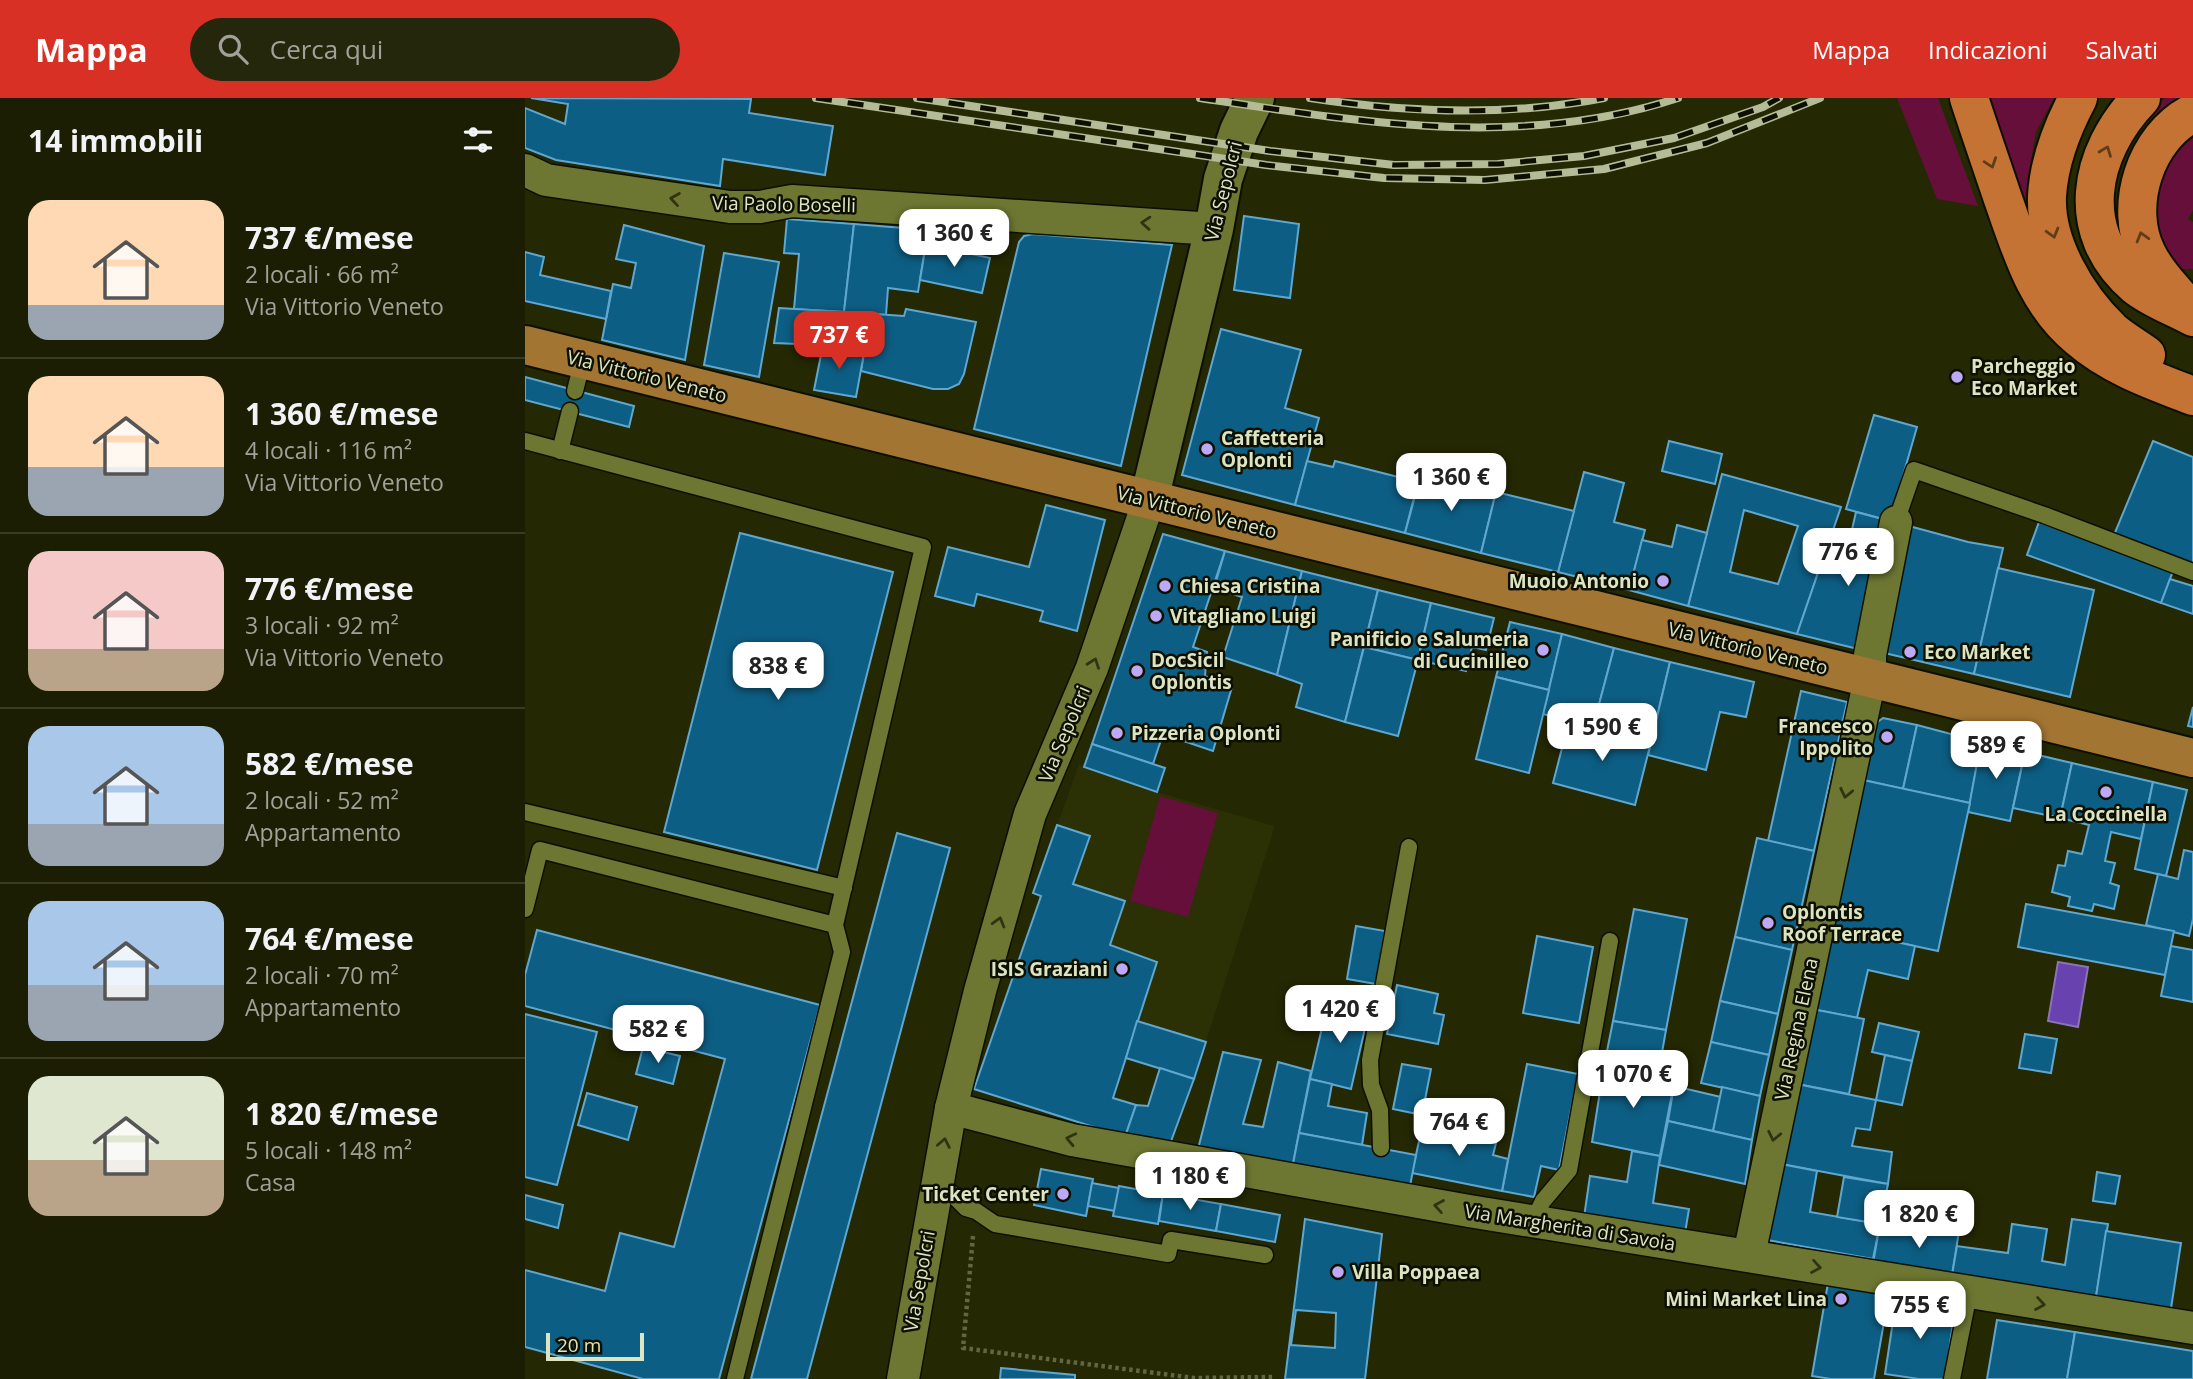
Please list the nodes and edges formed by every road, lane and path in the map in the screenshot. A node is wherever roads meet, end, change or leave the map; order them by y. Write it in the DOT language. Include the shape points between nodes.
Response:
graph roads {
  1 [pos="1255,98"];
  2 [pos="1969,98"];
  3 [pos="2078,98"];
  4 [pos="2141,98"];
  5 [pos="2193,113"];
  6 [pos="525,170"];
  7 [pos="1214,229"];
  8 [pos="2193,315"];
  9 [pos="525,345"];
  10 [pos="2193,387"];
  11 [pos="2193,396"];
  12 [pos="570,411"];
  13 [pos="525,441"];
  14 [pos="560,451"];
  15 [pos="1149,500"];
  16 [pos="1896,522"];
  17 [pos="2193,572"];
  18 [pos="1870,678"];
  19 [pos="2193,758"];
  20 [pos="525,812"];
  21 [pos="1409,847"];
  22 [pos="844,888"];
  23 [pos="525,909"];
  24 [pos="835,925"];
  25 [pos="1610,941"];
  26 [pos="951,1108"];
  27 [pos="1381,1148"];
  28 [pos="936,1190"];
  29 [pos="976,1211"];
  30 [pos="1533,1221"];
  31 [pos="1265,1255"];
  32 [pos="1749,1255"];
  33 [pos="1969,1293"];
  34 [pos="2193,1328"];
  35 [pos="1273,1377"];
  36 [pos="735,1379"];
  37 [pos="902,1379"];
  38 [pos="1952,1379"];
  1 -- 7 [label="street, Via Sepolcri" via="1227,167"];
  2 -- 11 [label="highway, one-way" via="2021,251 2037,289 2057,317 2079,339 2106,356"];
  3 -- 10 [label="highway, one-way" via="2065,122 2047,197 2051,230 2065,267 2086,302 2112,331"];
  8 -- 4 [label="highway, one-way" via="2139,288 2118,269 2103,246 2096,222 2098,173 2109,142"];
  8 -- 5 [label="highway, one-way" via="2159,274 2138,231 2142,176 2154,149"];
  7 -- 6 [label="street, Via Paolo Boselli, one-way" via="792,201 730,207 546,180"];
  7 -- 15 [label="street, Via Sepolcri"];
  9 -- 15 [label="main road, Via Vittorio Veneto" via="579,375"];
  12 -- 14 [label="lane"];
  13 -- 14 [label="lane"];
  14 -- 22 [label="lane" via="923,547"];
  15 -- 18 [label="main road, Via Vittorio Veneto"];
  26 -- 15 [label="street, Via Sepolcri, one-way" via="1030,814 1092,668"];
  16 -- 17 [label="lane" via="1914,470"];
  16 -- 18 [label="street"];
  18 -- 19 [label="main road, Via Vittorio Veneto"];
  18 -- 32 [label="street, Via Regina Elena, one-way"];
  20 -- 22 [label="lane"];
  21 -- 27 [label="lane" via="1370,1060 1371,1085 1380,1110"];
  22 -- 24 [label="lane"];
  23 -- 24 [label="lane" via="540,850"];
  24 -- 36 [label="lane" via="842,952"];
  25 -- 30 [label="lane" via="1569,1170"];
  28 -- 26 [label="street, Via Sepolcri, one-way"];
  30 -- 26 [label="street, Via Margherita di Savoia, one-way" via="1374,1187 1072,1140"];
  28 -- 29 [label="lane" via="950,1192"];
  28 -- 37 [label="street, Via Sepolcri"];
  29 -- 31 [label="lane" via="995,1224 1168,1254 1171,1240"];
  29 -- 35 [label="path" via="963,1348 1193,1378"];
  30 -- 32 [label="street, Via Margherita di Savoia"];
  32 -- 33 [label="street, Via Margherita di Savoia, one-way"];
  33 -- 34 [label="street, Via Margherita di Savoia, one-way"];
  33 -- 38 [label="lane"];
}
